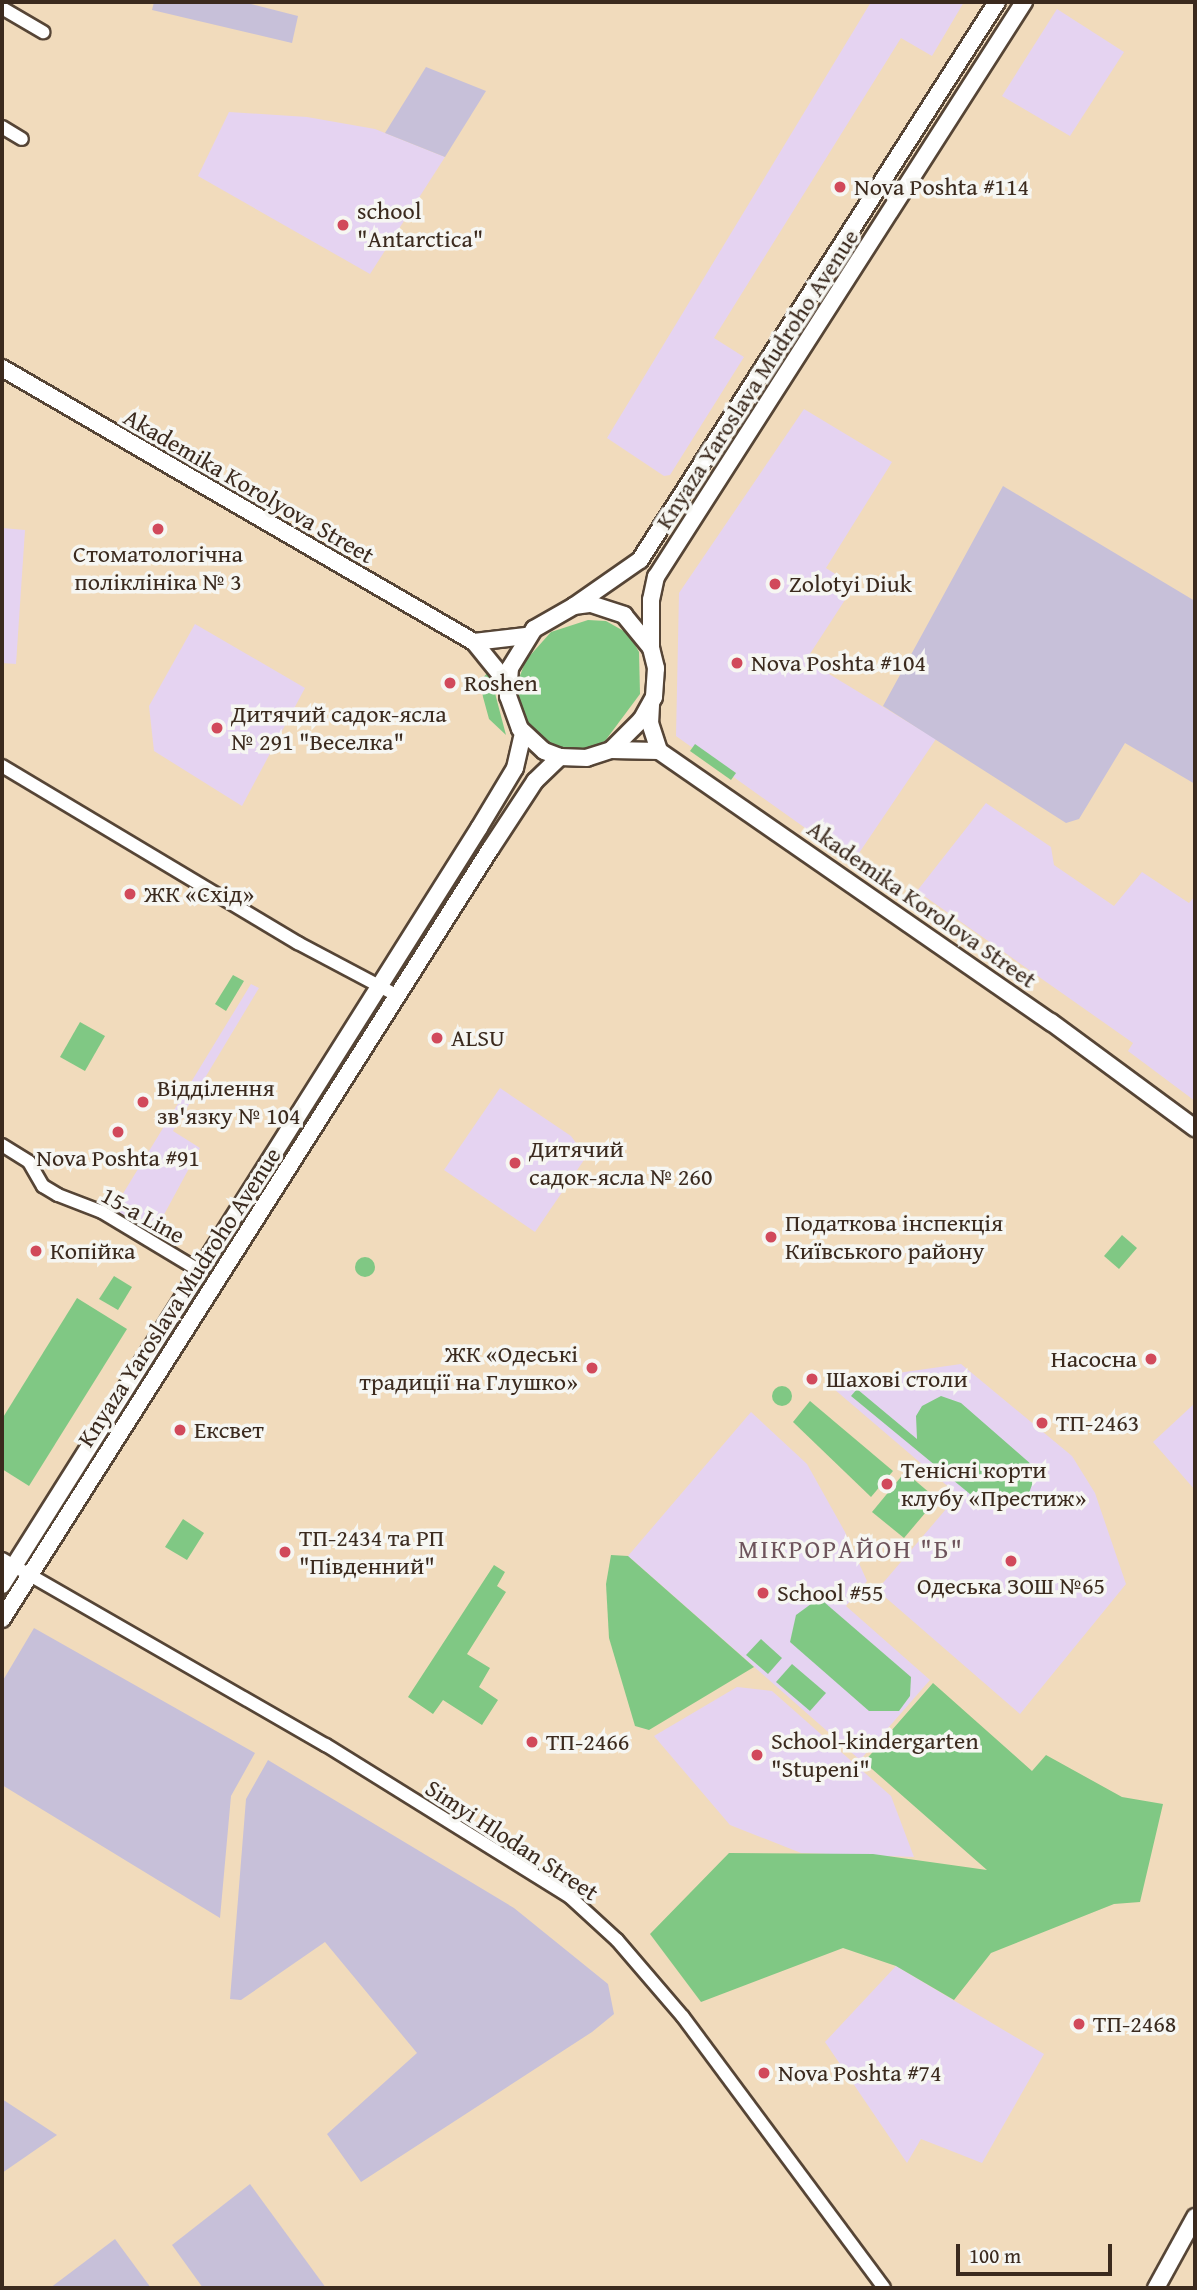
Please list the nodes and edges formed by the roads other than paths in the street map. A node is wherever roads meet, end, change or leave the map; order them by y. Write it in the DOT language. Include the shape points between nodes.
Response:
graph roads {
  1 [pos="997,2"];
  2 [pos="1024,2"];
  3 [pos="2,8"];
  4 [pos="43,32"];
  5 [pos="2,127"];
  6 [pos="22,139"];
  7 [pos="2,368"];
  8 [pos="574,606"];
  9 [pos="526,636"];
  10 [pos="474,642"];
  11 [pos="651,648"];
  12 [pos="509,685"];
  13 [pos="651,705"];
  14 [pos="523,734"];
  15 [pos="611,750"];
  16 [pos="659,751"];
  17 [pos="560,757"];
  18 [pos="2,766"];
  19 [pos="378,986"];
  20 [pos="398,996"];
  21 [pos="1195,1128"];
  22 [pos="2,1145"];
  23 [pos="200,1271"];
  24 [pos="217,1282"];
  25 [pos="8,1562"];
  26 [pos="30,1575"];
  27 [pos="2,1585"];
  28 [pos="2,1619"];
  29 [pos="1195,2217"];
  30 [pos="884,2288"];
  31 [pos="1156,2288"];
  1 -- 8 [label="main road, Knyaza Yaroslava Mudroho Avenue" via="640,560"];
  2 -- 11 [label="main road, Knyaza Yaroslava Mudroho Avenue" via="656,577"];
  3 -- 4 [label="street"];
  5 -- 6 [label="street"];
  7 -- 10 [label="main road, Akademika Korolyova Street"];
  8 -- 9 [label="main road"];
  8 -- 11 [label="main road" via="607,607 624,615"];
  9 -- 10 [label="main road"];
  9 -- 12 [label="main road" via="510,668"];
  10 -- 12 [label="main road, Akademika Korolyova Street"];
  11 -- 13 [label="main road" via="656,668"];
  12 -- 14 [label="main road" via="511,709"];
  13 -- 15 [label="main road"];
  13 -- 16 [label="main road" via="650,723"];
  14 -- 17 [label="main road"];
  14 -- 19 [label="main road, Knyaza Yaroslava Mudroho Avenue" via="515,768"];
  15 -- 16 [label="main road"];
  15 -- 17 [label="main road" via="587,758"];
  16 -- 21 [label="main road, Akademika Korolova Street" via="1051,1022"];
  17 -- 20 [label="main road, Knyaza Yaroslava Mudroho Avenue" via="536,781"];
  18 -- 19 [label="street"];
  19 -- 20 [label="street"];
  19 -- 23 [label="main road, Knyaza Yaroslava Mudroho Avenue"];
  20 -- 24 [label="main road, Knyaza Yaroslava Mudroho Avenue"];
  22 -- 23 [label="street, 15-a Line" via="29,1162 43,1186 102,1212"];
  23 -- 24 [label="main road"];
  23 -- 25 [label="main road, Knyaza Yaroslava Mudroho Avenue"];
  24 -- 26 [label="main road, Knyaza Yaroslava Mudroho Avenue"];
  25 -- 26 [label="street, Simyi Hlodan Street"];
  25 -- 27 [label="main road, Knyaza Yaroslava Mudroho Avenue"];
  26 -- 28 [label="main road, Knyaza Yaroslava Mudroho Avenue"];
  26 -- 30 [label="street, Simyi Hlodan Street" via="327,1745 570,1897 617,1940 683,2017"];
  29 -- 31 [label="main road"];
}
